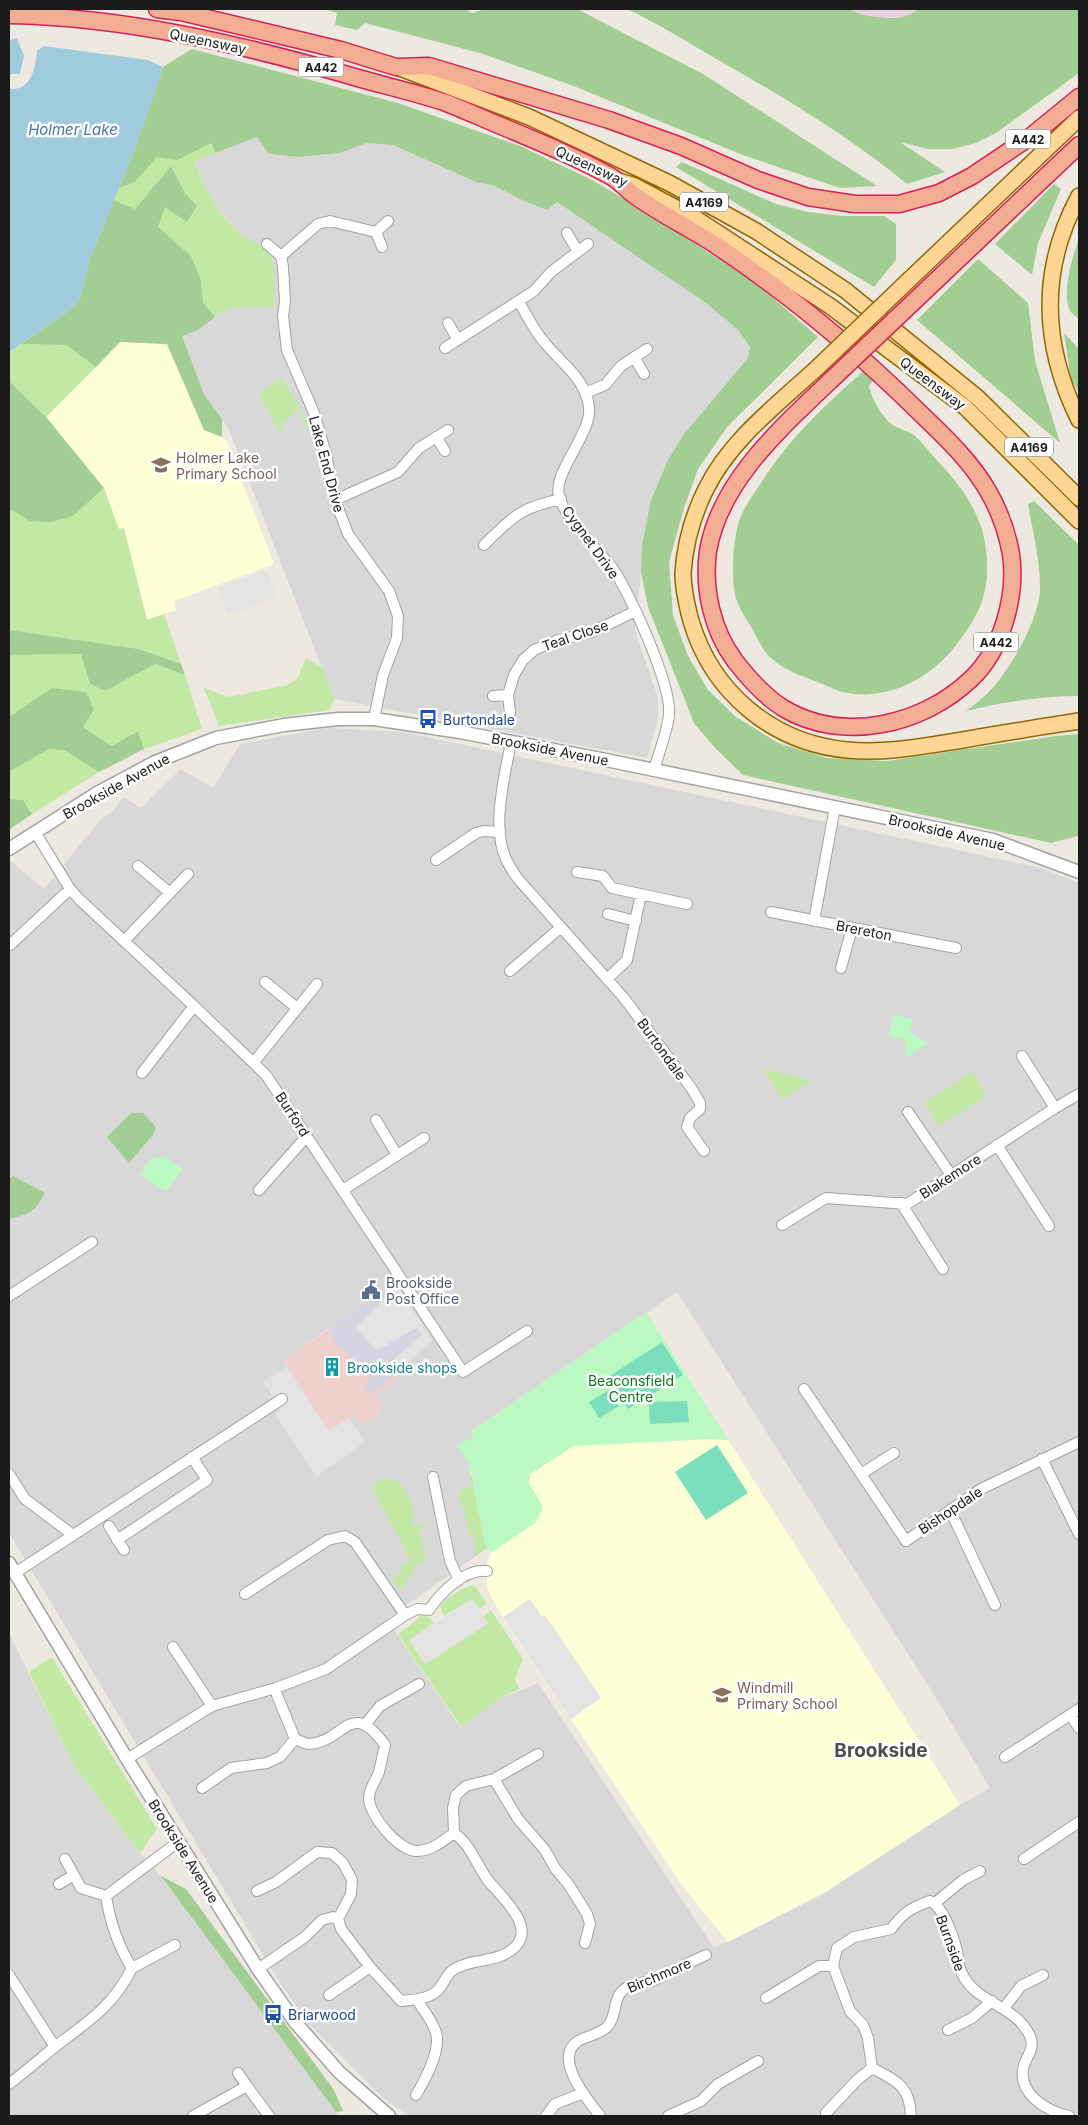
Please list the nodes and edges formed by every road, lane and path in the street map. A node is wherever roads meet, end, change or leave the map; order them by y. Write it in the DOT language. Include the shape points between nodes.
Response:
graph roads {
  1 [pos="157,9"];
  2 [pos="9,15"];
  3 [pos="396,67"];
  4 [pos="1079,97"];
  5 [pos="1079,118"];
  6 [pos="1079,145"];
  7 [pos="618,180"];
  8 [pos="1079,196"];
  9 [pos="388,221"];
  10 [pos="376,232"];
  11 [pos="567,233"];
  12 [pos="267,244"];
  13 [pos="588,244"];
  14 [pos="382,247"];
  15 [pos="577,250"];
  16 [pos="281,256"];
  17 [pos="519,302"];
  18 [pos="448,323"];
  19 [pos="458,340"];
  20 [pos="445,348"];
  21 [pos="647,349"];
  22 [pos="634,357"];
  23 [pos="644,374"];
  24 [pos="584,393"];
  25 [pos="1079,420"];
  26 [pos="448,430"];
  27 [pos="436,437"];
  28 [pos="445,451"];
  29 [pos="1079,498"];
  30 [pos="561,499"];
  31 [pos="335,500"];
  32 [pos="1079,521"];
  33 [pos="484,545"];
  34 [pos="636,611"];
  35 [pos="508,695"];
  36 [pos="493,696"];
  37 [pos="510,713"];
  38 [pos="374,718"];
  39 [pos="1079,721"];
  40 [pos="511,742"];
  41 [pos="654,770"];
  42 [pos="835,807"];
  43 [pos="35,832"];
  44 [pos="500,832"];
  45 [pos="9,849"];
  46 [pos="436,860"];
  47 [pos="138,866"];
  48 [pos="577,872"];
  49 [pos="1079,872"];
  50 [pos="188,874"];
  51 [pos="70,889"];
  52 [pos="170,893"];
  53 [pos="642,894"];
  54 [pos="687,904"];
  55 [pos="772,912"];
  56 [pos="608,914"];
  57 [pos="636,921"];
  58 [pos="814,921"];
  59 [pos="560,928"];
  60 [pos="852,928"];
  61 [pos="124,941"];
  62 [pos="10,945"];
  63 [pos="956,948"];
  64 [pos="841,968"];
  65 [pos="510,970"];
  66 [pos="607,979"];
  67 [pos="265,982"];
  68 [pos="317,984"];
  69 [pos="194,1006"];
  70 [pos="297,1008"];
  71 [pos="1022,1056"];
  72 [pos="254,1062"];
  73 [pos="142,1073"];
  74 [pos="1079,1094"];
  75 [pos="1054,1108"];
  76 [pos="908,1112"];
  77 [pos="376,1120"];
  78 [pos="307,1136"];
  79 [pos="424,1138"];
  80 [pos="998,1145"];
  81 [pos="704,1151"];
  82 [pos="398,1154"];
  83 [pos="951,1175"];
  84 [pos="259,1190"];
  85 [pos="343,1190"];
  86 [pos="902,1203"];
  87 [pos="782,1225"];
  88 [pos="1049,1226"];
  89 [pos="92,1242"];
  90 [pos="943,1269"];
  91 [pos="9,1296"];
  92 [pos="527,1331"];
  93 [pos="804,1389"];
  94 [pos="282,1399"];
  95 [pos="1079,1442"];
  96 [pos="894,1453"];
  97 [pos="192,1457"];
  98 [pos="1042,1459"];
  99 [pos="9,1474"];
  100 [pos="861,1474"];
  101 [pos="433,1476"];
  102 [pos="950,1510"];
  103 [pos="109,1526"];
  104 [pos="1079,1534"];
  105 [pos="73,1535"];
  106 [pos="117,1540"];
  107 [pos="124,1550"];
  108 [pos="12,1568"];
  109 [pos="487,1571"];
  110 [pos="459,1580"];
  111 [pos="245,1594"];
  112 [pos="994,1605"];
  113 [pos="405,1615"];
  114 [pos="174,1647"];
  115 [pos="419,1684"];
  116 [pos="276,1688"];
  117 [pos="212,1706"];
  118 [pos="1075,1712"];
  119 [pos="365,1725"];
  120 [pos="1079,1728"];
  121 [pos="295,1739"];
  122 [pos="538,1754"];
  123 [pos="1005,1757"];
  124 [pos="127,1759"];
  125 [pos="494,1779"];
  126 [pos="202,1788"];
  127 [pos="1079,1822"];
  128 [pos="454,1833"];
  129 [pos="178,1842"];
  130 [pos="65,1859"];
  131 [pos="1024,1860"];
  132 [pos="980,1871"];
  133 [pos="74,1875"];
  134 [pos="58,1884"];
  135 [pos="257,1890"];
  136 [pos="106,1896"];
  137 [pos="935,1903"];
  138 [pos="338,1919"];
  139 [pos="585,1943"];
  140 [pos="175,1945"];
  141 [pos="706,1955"];
  142 [pos="833,1966"];
  143 [pos="132,1968"];
  144 [pos="370,1968"];
  145 [pos="258,1969"];
  146 [pos="9,1975"];
  147 [pos="1044,1975"];
  148 [pos="329,1995"];
  149 [pos="766,1998"];
  150 [pos="417,2000"];
  151 [pos="992,2001"];
  152 [pos="1004,2008"];
  153 [pos="948,2030"];
  154 [pos="55,2047"];
  155 [pos="758,2062"];
  156 [pos="872,2068"];
  157 [pos="238,2073"];
  158 [pos="9,2084"];
  159 [pos="247,2086"];
  160 [pos="583,2093"];
  161 [pos="416,2095"];
  162 [pos="826,2113"];
  163 [pos="1053,2114"];
  164 [pos="193,2116"];
  165 [pos="269,2116"];
  166 [pos="388,2116"];
  167 [pos="546,2116"];
  168 [pos="600,2116"];
  169 [pos="668,2116"];
  170 [pos="911,2116"];
  171 [pos="1069,2116"];
  1 -- 3 [label="highway, Queensway / A442" via="341,50"];
  2 -- 7 [label="highway, Queensway / A442" via="40,15 151,28 285,57 446,103"];
  3 -- 4 [label="highway, A442" via="429,66 608,120 808,197 855,204 899,204 939,193 972,176 1030,138"];
  3 -- 29 [label="main road, Queensway / A4169" via="529,117 669,183 756,231 845,290 978,398"];
  5 -- 39 [label="main road, bridge" via="748,432 706,487 694,514 683,574 696,640 714,674 760,719 814,744 846,750 881,751"];
  6 -- 7 [label="highway, A442, bridge" via="924,291 830,381 790,419 733,487 717,520 708,550 707,585 713,622 729,654 751,682 784,708 817,722 854,727 892,723 933,708 971,679 991,655 1012,588 1011,556 1001,517 986,486 950,443 872,365 774,287 718,246 631,193"];
  7 -- 32 [label="main road, Queensway / A4169" via="695,218 830,306 965,407"];
  8 -- 25 [label="main road" via="1059,240 1050,303 1051,333 1058,363"];
  9 -- 10 [label="street"];
  10 -- 14 [label="street"];
  10 -- 16 [label="street" via="330,221 318,224"];
  11 -- 15 [label="street"];
  12 -- 16 [label="street"];
  13 -- 15 [label="street"];
  15 -- 17 [label="street"];
  16 -- 31 [label="street, Lake End Drive" via="287,350 314,413"];
  17 -- 19 [label="street"];
  17 -- 24 [label="street, Cygnet Drive" via="544,342 569,368"];
  18 -- 19 [label="street"];
  19 -- 20 [label="street"];
  21 -- 22 [label="street"];
  22 -- 23 [label="street"];
  22 -- 24 [label="street" via="604,385"];
  24 -- 30 [label="street, Cygnet Drive" via="589,408 586,426 560,480"];
  26 -- 27 [label="street"];
  27 -- 28 [label="street"];
  27 -- 31 [label="street" via="419,448 398,472"];
  30 -- 33 [label="street" via="535,505 511,517"];
  30 -- 34 [label="street, Cygnet Drive" via="566,511 612,568"];
  31 -- 38 [label="street, Lake End Drive" via="348,534 389,591 398,616 397,638 383,675"];
  34 -- 35 [label="street, Teal Close" via="590,633 558,640 534,650 523,660"];
  34 -- 41 [label="street, Cygnet Drive" via="667,690 669,714"];
  35 -- 36 [label="street"];
  35 -- 37 [label="street, Teal Close"];
  38 -- 40 [label="street, Brookside Avenue"];
  38 -- 43 [label="street, Brookside Avenue" via="284,725 216,738 155,762"];
  40 -- 41 [label="street, Brookside Avenue"];
  40 -- 44 [label="street, Burtondale" via="502,792"];
  41 -- 42 [label="street, Brookside Avenue"];
  42 -- 49 [label="street, Brookside Avenue" via="993,840"];
  42 -- 58 [label="street"];
  43 -- 45 [label="street, Brookside Avenue"];
  43 -- 51 [label="street, Burford"];
  44 -- 46 [label="street" via="484,830 476,833"];
  44 -- 59 [label="street, Burtondale" via="506,858 518,879"];
  47 -- 52 [label="street"];
  48 -- 53 [label="street" via="603,876 612,888"];
  50 -- 52 [label="street"];
  51 -- 61 [label="street, Burford"];
  51 -- 62 [label="street"];
  52 -- 61 [label="street"];
  53 -- 54 [label="street"];
  53 -- 57 [label="street"];
  55 -- 58 [label="street, Brereton"];
  56 -- 57 [label="street"];
  57 -- 66 [label="street" via="627,960"];
  58 -- 60 [label="street, Brereton"];
  59 -- 65 [label="street"];
  59 -- 66 [label="street, Burtondale"];
  60 -- 63 [label="street, Brereton"];
  60 -- 64 [label="street"];
  61 -- 69 [label="street, Burford"];
  66 -- 81 [label="street, Burtondale" via="655,1037 700,1103 687,1127"];
  67 -- 70 [label="street"];
  68 -- 70 [label="street"];
  69 -- 72 [label="street, Burford"];
  69 -- 73 [label="street"];
  70 -- 72 [label="street"];
  71 -- 75 [label="street"];
  72 -- 78 [label="street, Burford" via="274,1085"];
  74 -- 75 [label="street, Blakemore"];
  75 -- 80 [label="street, Blakemore"];
  76 -- 83 [label="street"];
  77 -- 82 [label="street"];
  78 -- 84 [label="street"];
  78 -- 85 [label="street, Burford"];
  79 -- 82 [label="street"];
  80 -- 83 [label="street, Blakemore"];
  80 -- 88 [label="street"];
  82 -- 85 [label="street"];
  83 -- 86 [label="street, Blakemore" via="908,1204"];
  85 -- 92 [label="street, Burford" via="463,1372"];
  86 -- 87 [label="street, Blakemore" via="826,1198"];
  86 -- 90 [label="street"];
  89 -- 91 [label="street"];
  93 -- 100 [label="street, Bishopdale"];
  94 -- 97 [label="street"];
  95 -- 98 [label="street, Bishopdale"];
  96 -- 100 [label="street"];
  97 -- 105 [label="street"];
  97 -- 106 [label="street" via="207,1480"];
  98 -- 102 [label="street, Bishopdale" via="981,1489"];
  98 -- 104 [label="street"];
  99 -- 105 [label="street" via="25,1499"];
  100 -- 102 [label="street, Bishopdale" via="906,1541"];
  101 -- 110 [label="street" via="450,1561"];
  102 -- 112 [label="street"];
  103 -- 106 [label="street"];
  105 -- 108 [label="street"];
  106 -- 107 [label="street"];
  108 -- 124 [label="street, Brookside Avenue"];
  109 -- 110 [label="street" via="470,1572"];
  110 -- 113 [label="street" via="429,1610 417,1609"];
  111 -- 113 [label="street" via="328,1540 345,1536 355,1542"];
  113 -- 116 [label="street" via="326,1669"];
  114 -- 117 [label="street"];
  115 -- 119 [label="street" via="380,1706"];
  116 -- 117 [label="street"];
  116 -- 121 [label="street"];
  117 -- 124 [label="street"];
  118 -- 120 [label="street"];
  118 -- 123 [label="street"];
  119 -- 121 [label="street" via="346,1725 327,1738 308,1744"];
  119 -- 128 [label="street" via="374,1730 385,1745 379,1773 369,1796 370,1808 379,1822 398,1842 414,1851 431,1849"];
  121 -- 126 [label="street" via="280,1757 267,1763 231,1768"];
  122 -- 125 [label="street"];
  124 -- 129 [label="street, Brookside Avenue"];
  125 -- 128 [label="street" via="466,1786 456,1795"];
  125 -- 139 [label="street" via="587,1914 590,1924"];
  127 -- 131 [label="street"];
  128 -- 150 [label="street" via="465,1842 492,1886 512,1907 522,1931 517,1945 499,1958 451,1971 437,1991"];
  129 -- 136 [label="street"];
  129 -- 145 [label="street, Brookside Avenue"];
  130 -- 133 [label="street"];
  132 -- 137 [label="street" via="963,1880"];
  133 -- 134 [label="street"];
  133 -- 136 [label="street" via="82,1888"];
  135 -- 138 [label="street" via="276,1882 317,1852 332,1853 343,1863 352,1880 351,1894"];
  136 -- 143 [label="street" via="110,1918"];
  137 -- 142 [label="street, Burnside" via="930,1901 911,1908 892,1929 854,1937 837,1948"];
  137 -- 151 [label="street, Burnside" via="950,1931 957,1964 965,1979"];
  138 -- 144 [label="street"];
  138 -- 145 [label="street" via="322,1920 305,1937"];
  140 -- 143 [label="street"];
  141 -- 160 [label="street, Birchmore" via="650,1981 627,1987 617,1998 616,2010 607,2027 573,2044 569,2051 569,2067"];
  142 -- 149 [label="street" via="819,1966"];
  142 -- 156 [label="street" via="850,2011 863,2025 868,2038"];
  143 -- 154 [label="street" via="115,1998"];
  144 -- 148 [label="street"];
  144 -- 150 [label="street" via="401,2001"];
  145 -- 166 [label="street, Brookside Avenue" via="295,2022 339,2072"];
  146 -- 154 [label="street"];
  147 -- 152 [label="street" via="1021,1986"];
  150 -- 161 [label="street" via="436,2031 437,2047"];
  151 -- 152 [label="street, Burnside"];
  151 -- 153 [label="street" via="972,2018"];
  152 -- 163 [label="street, Burnside" via="1021,2022 1030,2037 1032,2048 1023,2076 1029,2092"];
  154 -- 158 [label="street"];
  155 -- 169 [label="street" via="718,2084 701,2101"];
  156 -- 162 [label="street"];
  156 -- 170 [label="street" via="894,2079 906,2090"];
  157 -- 159 [label="street"];
  159 -- 164 [label="street"];
  159 -- 165 [label="street"];
  160 -- 167 [label="street" via="555,2104"];
  160 -- 168 [label="street, Birchmore"];
  163 -- 171 [label="street, Burnside"];
}
